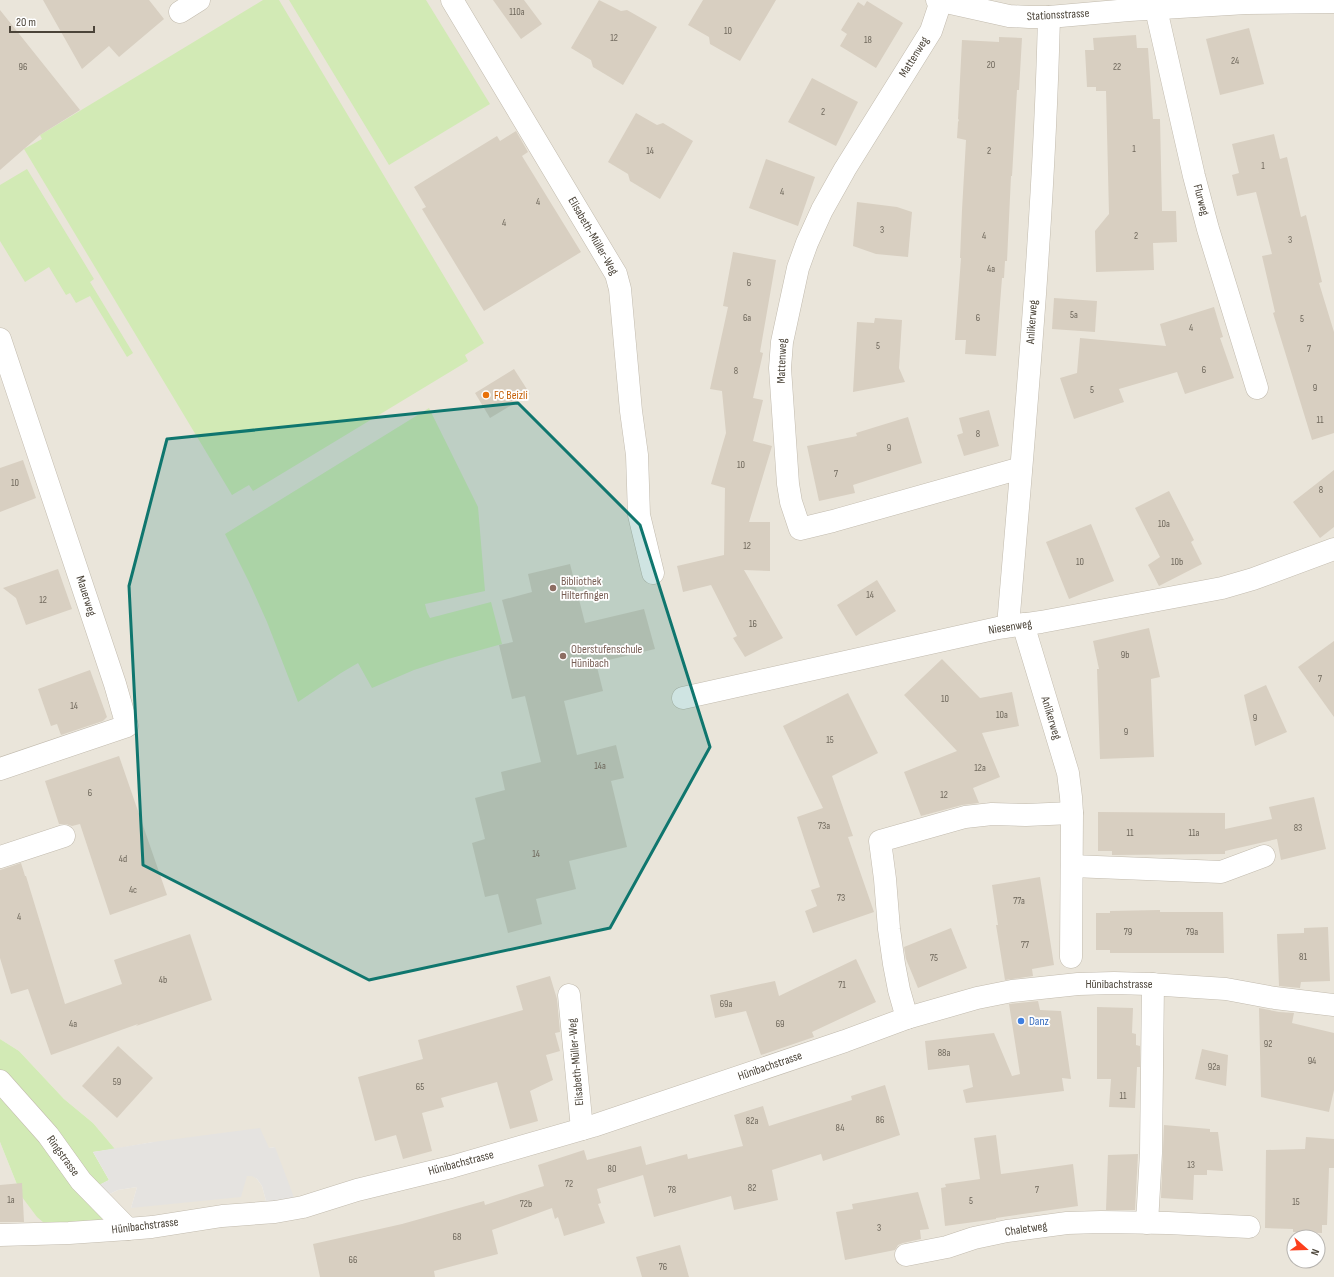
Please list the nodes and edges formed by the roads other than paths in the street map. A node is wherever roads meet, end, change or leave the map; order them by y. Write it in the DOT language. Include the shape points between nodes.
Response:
graph roads {
  1 [pos="199,0"];
  2 [pos="452,0"];
  3 [pos="939,0"];
  4 [pos="1334,2"];
  5 [pos="1181,3"];
  6 [pos="1156,9"];
  7 [pos="180,12"];
  8 [pos="1049,17"];
  9 [pos="0,340"];
  10 [pos="1257,388"];
  11 [pos="1021,468"];
  12 [pos="1334,549"];
  13 [pos="653,573"];
  14 [pos="1016,625"];
  15 [pos="683,698"];
  16 [pos="0,769"];
  17 [pos="1072,813"];
  18 [pos="64,836"];
  19 [pos="1264,856"];
  20 [pos="0,857"];
  21 [pos="1072,866"];
  22 [pos="1071,957"];
  23 [pos="1153,984"];
  24 [pos="569,995"];
  25 [pos="1334,1004"];
  26 [pos="907,1018"];
  27 [pos="0,1081"];
  28 [pos="582,1129"];
  29 [pos="1148,1223"];
  30 [pos="1249,1227"];
  31 [pos="128,1229"];
  32 [pos="0,1235"];
  33 [pos="906,1255"];
  1 -- 7 [label="street"];
  2 -- 13 [label="street, Elisabeth-Müller-Weg" via="616,274 620,289 636,455 639,515"];
  3 -- 8 [label="street, Stationsstrasse" via="1009,16"];
  3 -- 11 [label="street, Mattenweg" via="931,31 845,169 822,210 798,268 782,342 780,368 791,502 800,529"];
  4 -- 5 [label="street, Stationsstrasse"];
  5 -- 6 [label="street, Stationsstrasse"];
  6 -- 8 [label="street, Stationsstrasse"];
  6 -- 10 [label="street, Flurweg" via="1208,229"];
  8 -- 11 [label="street, Anlikerweg" via="1040,204"];
  9 -- 16 [label="street, Mauerweg" via="127,726"];
  11 -- 14 [label="street, Anlikerweg"];
  12 -- 14 [label="street, Niesenweg" via="1222,588"];
  14 -- 15 [label="street, Niesenweg"];
  14 -- 17 [label="street, Anlikerweg" via="1068,773"];
  17 -- 21 [label="street, Anlikerweg"];
  17 -- 26 [label="street" via="965,817 880,841 894,964"];
  18 -- 20 [label="street"];
  19 -- 21 [label="street" via="1222,872"];
  21 -- 22 [label="street, Anlikerweg"];
  23 -- 25 [label="street, Hünibachstrasse" via="1226,989 1275,998"];
  23 -- 26 [label="street, Hünibachstrasse" via="1078,984 1012,991"];
  23 -- 29 [label="street"];
  24 -- 28 [label="street, Elisabeth-Müller-Weg"];
  26 -- 28 [label="street, Hünibachstrasse"];
  27 -- 31 [label="street, Ringstrasse" via="48,1135 81,1181"];
  28 -- 31 [label="street, Hünibachstrasse" via="303,1207"];
  29 -- 30 [label="street, Chaletweg"];
  29 -- 33 [label="street, Chaletweg" via="1067,1223 1008,1231"];
  31 -- 32 [label="street, Hünibachstrasse"];
}
